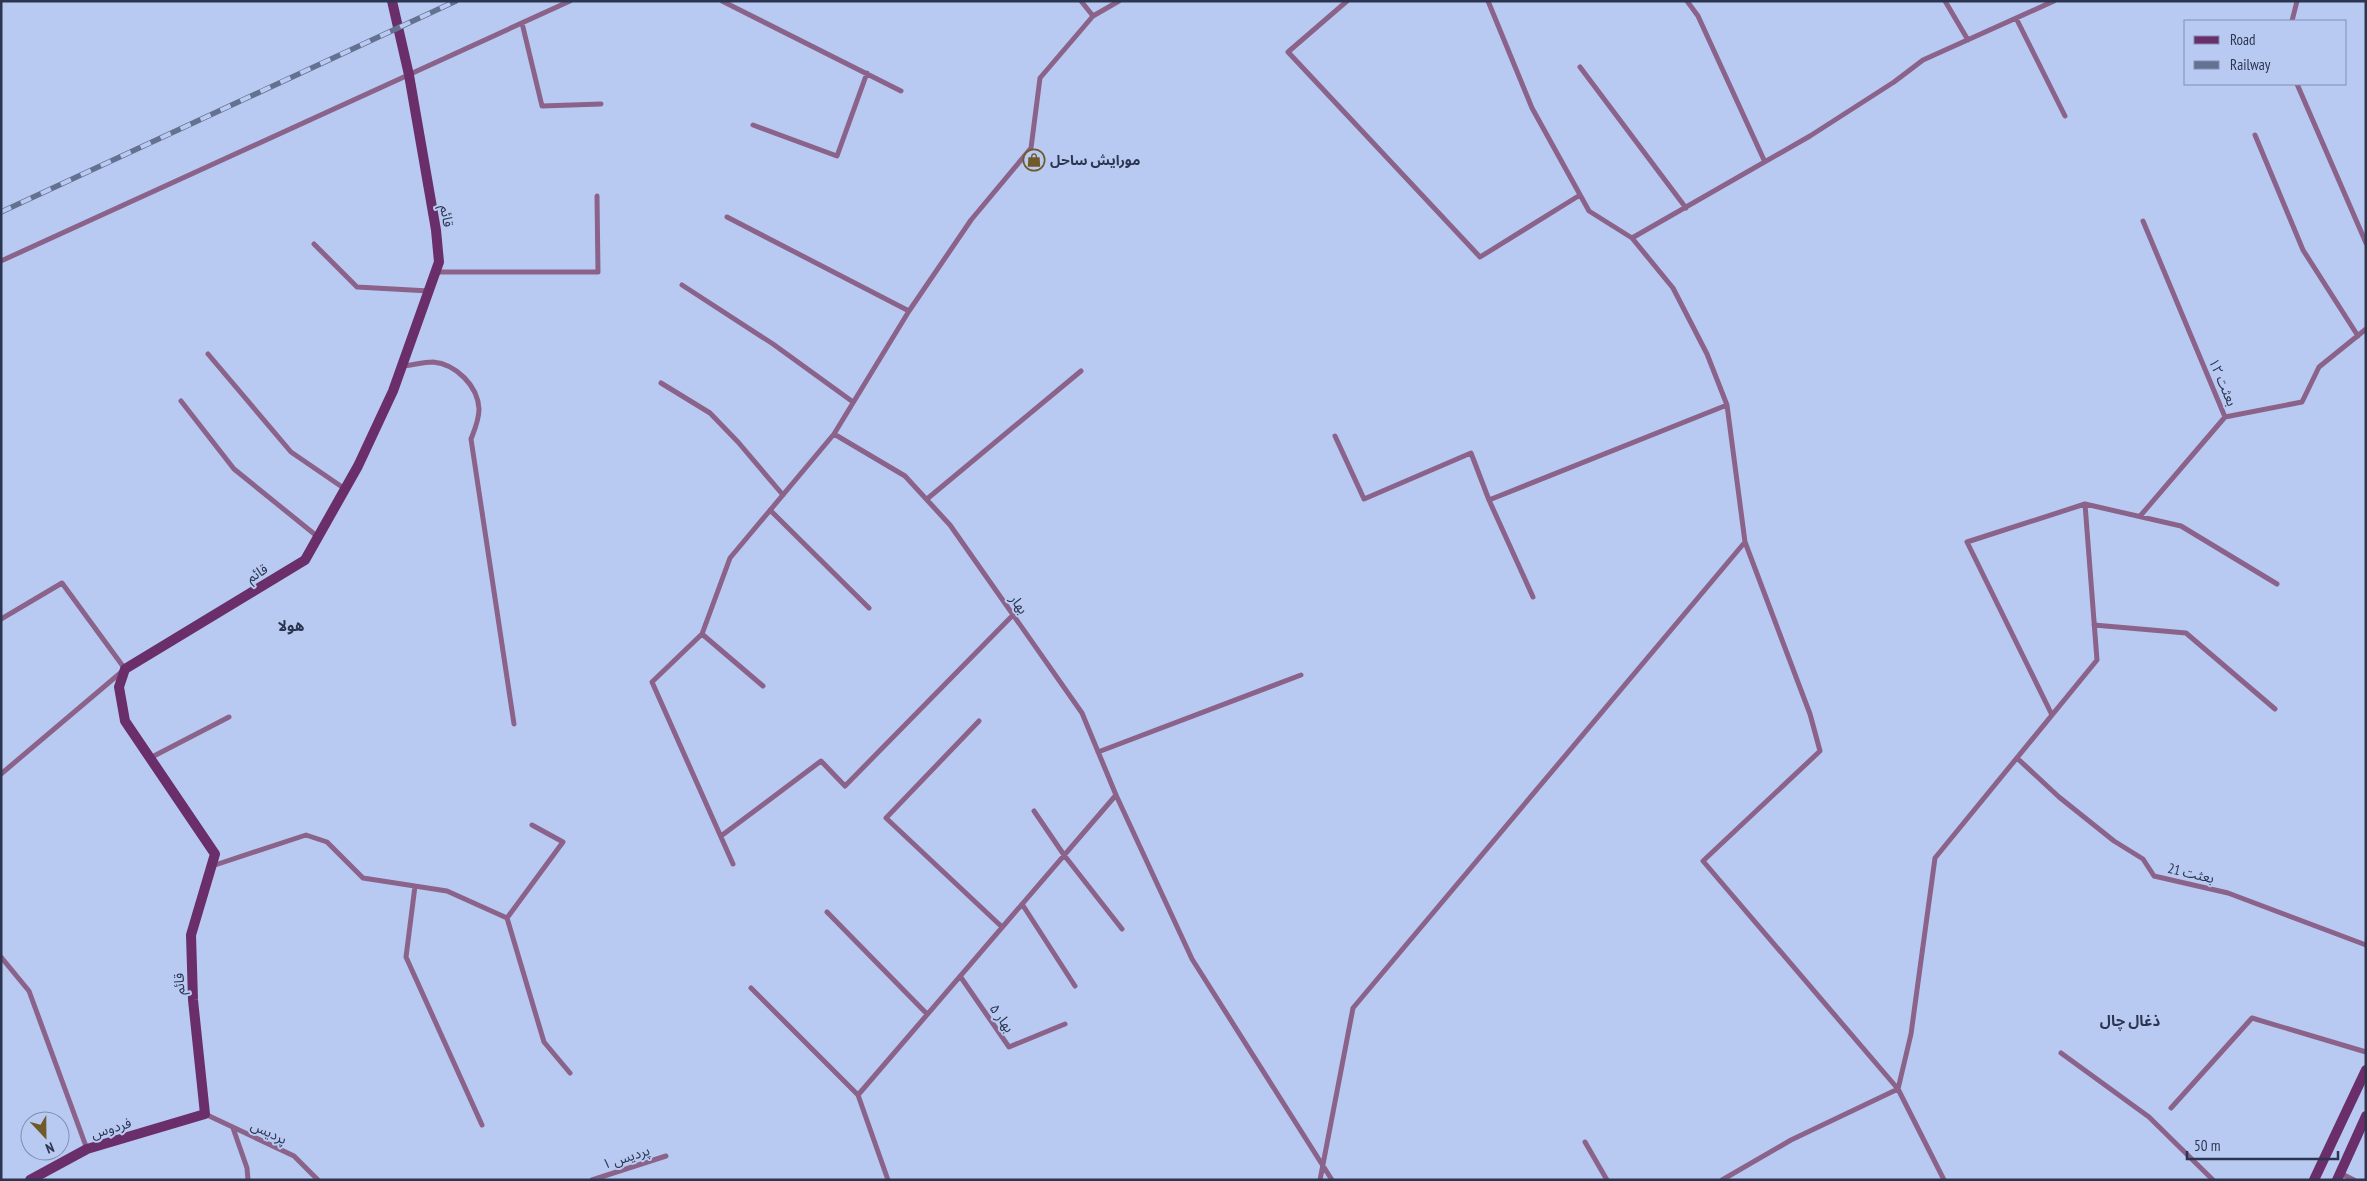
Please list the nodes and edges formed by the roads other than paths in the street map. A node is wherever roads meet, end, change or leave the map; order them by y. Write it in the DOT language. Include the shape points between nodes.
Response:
graph roads {
  1 [pos="392,1"];
  2 [pos="570,1"];
  3 [pos="722,1"];
  4 [pos="1081,1"];
  5 [pos="1119,1"];
  6 [pos="1347,1"];
  7 [pos="1687,1"];
  8 [pos="1945,1"];
  9 [pos="2054,1"];
  10 [pos="2296,1"];
  11 [pos="1490,3"];
  12 [pos="1093,16"];
  13 [pos="2016,18"];
  14 [pos="2292,20"];
  15 [pos="522,23"];
  16 [pos="1968,40"];
  17 [pos="1580,67"];
  18 [pos="867,73"];
  19 [pos="409,75"];
  20 [pos="2297,85"];
  21 [pos="901,90"];
  22 [pos="601,104"];
  23 [pos="2065,116"];
  24 [pos="753,125"];
  25 [pos="2254,135"];
  26 [pos="1764,160"];
  27 [pos="1580,195"];
  28 [pos="597,196"];
  29 [pos="1686,208"];
  30 [pos="727,217"];
  31 [pos="2143,221"];
  32 [pos="1632,238"];
  33 [pos="2366,243"];
  34 [pos="314,244"];
  35 [pos="1,261"];
  36 [pos="435,272"];
  37 [pos="682,285"];
  38 [pos="428,291"];
  39 [pos="909,311"];
  40 [pos="2366,329"];
  41 [pos="2358,336"];
  42 [pos="208,354"];
  43 [pos="402,366"];
  44 [pos="1081,371"];
  45 [pos="661,383"];
  46 [pos="181,400"];
  47 [pos="854,402"];
  48 [pos="1728,405"];
  49 [pos="2225,417"];
  50 [pos="834,434"];
  51 [pos="1335,436"];
  52 [pos="345,489"];
  53 [pos="783,495"];
  54 [pos="927,499"];
  55 [pos="1490,500"];
  56 [pos="2085,504"];
  57 [pos="770,510"];
  58 [pos="2140,516"];
  59 [pos="318,537"];
  60 [pos="1744,542"];
  61 [pos="2277,584"];
  62 [pos="1533,597"];
  63 [pos="869,608"];
  64 [pos="1013,615"];
  65 [pos="1,619"];
  66 [pos="2094,625"];
  67 [pos="702,634"];
  68 [pos="125,669"];
  69 [pos="1301,675"];
  70 [pos="763,686"];
  71 [pos="2275,709"];
  72 [pos="2052,715"];
  73 [pos="229,717"];
  74 [pos="979,721"];
  75 [pos="514,724"];
  76 [pos="1098,752"];
  77 [pos="150,758"];
  78 [pos="2017,758"];
  79 [pos="1,774"];
  80 [pos="1116,795"];
  81 [pos="1034,811"];
  82 [pos="532,825"];
  83 [pos="720,836"];
  84 [pos="1064,855"];
  85 [pos="733,864"];
  86 [pos="211,866"];
  87 [pos="415,886"];
  88 [pos="1022,904"];
  89 [pos="827,912"];
  90 [pos="507,918"];
  91 [pos="1002,927"];
  92 [pos="1122,929"];
  93 [pos="2366,945"];
  94 [pos="1,957"];
  95 [pos="960,976"];
  96 [pos="1075,986"];
  97 [pos="751,988"];
  98 [pos="927,1014"];
  99 [pos="1065,1024"];
  100 [pos="2366,1052"];
  101 [pos="2061,1053"];
  102 [pos="2366,1070"];
  103 [pos="570,1073"];
  104 [pos="1898,1089"];
  105 [pos="858,1094"];
  106 [pos="2171,1108"];
  107 [pos="205,1114"];
  108 [pos="2366,1116"];
  109 [pos="482,1125"];
  110 [pos="233,1127"];
  111 [pos="1585,1142"];
  112 [pos="88,1150"];
  113 [pos="666,1156"];
  114 [pos="1323,1165"];
  115 [pos="2339,1176"];
  116 [pos="30,1180"];
  117 [pos="248,1180"];
  118 [pos="318,1180"];
  119 [pos="592,1180"];
  120 [pos="888,1180"];
  121 [pos="1320,1180"];
  122 [pos="1332,1180"];
  123 [pos="1607,1180"];
  124 [pos="1722,1180"];
  125 [pos="1944,1180"];
  126 [pos="2213,1180"];
  127 [pos="2314,1180"];
  128 [pos="2354,1180"];
  1 -- 19 [label="street, قائم"];
  2 -- 15 [label="street"];
  3 -- 18 [label="street"];
  4 -- 12 [label="street"];
  5 -- 12 [label="street"];
  6 -- 27 [label="street" via="1288,52 1480,256"];
  7 -- 26 [label="street" via="1698,16"];
  8 -- 16 [label="street"];
  9 -- 13 [label="street"];
  10 -- 14 [label="street"];
  11 -- 27 [label="street" via="1532,108"];
  12 -- 39 [label="street" via="1040,78 1032,148 971,220"];
  13 -- 16 [label="street"];
  13 -- 23 [label="street"];
  15 -- 19 [label="street"];
  15 -- 22 [label="street" via="542,106"];
  16 -- 26 [label="street" via="1923,60 1810,136"];
  17 -- 29 [label="street"];
  18 -- 21 [label="street"];
  18 -- 24 [label="street" via="837,156"];
  19 -- 35 [label="street"];
  19 -- 36 [label="street, قائم" via="436,230 439,262"];
  20 -- 33 [label="street"];
  25 -- 41 [label="street" via="2303,250"];
  26 -- 29 [label="street"];
  27 -- 32 [label="street" via="1589,211"];
  28 -- 36 [label="street" via="598,272"];
  29 -- 32 [label="street"];
  30 -- 39 [label="street"];
  31 -- 49 [label="street, بعثت ۱۲"];
  32 -- 48 [label="street" via="1673,288 1708,354"];
  34 -- 38 [label="street" via="357,287"];
  36 -- 38 [label="street, قائم"];
  37 -- 47 [label="street"];
  38 -- 43 [label="street, قائم"];
  39 -- 47 [label="street"];
  40 -- 41 [label="street, بعثت ۱۲"];
  41 -- 49 [label="street, بعثت ۱۲" via="2319,367 2302,402"];
  42 -- 52 [label="street" via="292,452"];
  43 -- 52 [label="street, قائم"];
  43 -- 75 [label="street" via="434,362 453,369 468,380 479,407 478,423 470,439"];
  44 -- 54 [label="street"];
  45 -- 53 [label="street" via="710,413"];
  46 -- 59 [label="street" via="234,469"];
  47 -- 50 [label="street"];
  48 -- 55 [label="street"];
  48 -- 60 [label="street"];
  49 -- 58 [label="street"];
  50 -- 53 [label="street"];
  50 -- 54 [label="street, بهار" via="906,476"];
  51 -- 55 [label="street" via="1364,499 1471,453"];
  52 -- 59 [label="street, قائم"];
  53 -- 57 [label="street"];
  54 -- 64 [label="street, بهار" via="950,525"];
  55 -- 62 [label="street"];
  56 -- 58 [label="street"];
  56 -- 66 [label="street"];
  56 -- 72 [label="street" via="1967,542"];
  57 -- 63 [label="street"];
  57 -- 67 [label="street" via="730,558"];
  58 -- 61 [label="street" via="2182,526"];
  59 -- 68 [label="street, قائم" via="305,560"];
  60 -- 104 [label="street" via="1810,714 1820,751 1703,861"];
  60 -- 114 [label="street" via="1353,1008"];
  64 -- 76 [label="street, بهار" via="1082,713"];
  64 -- 83 [label="street" via="845,786 821,761"];
  65 -- 68 [label="street" via="62,583"];
  66 -- 71 [label="street" via="2186,633"];
  66 -- 72 [label="street" via="2097,660"];
  67 -- 70 [label="street"];
  67 -- 83 [label="street" via="652,682"];
  68 -- 77 [label="street, قائم" via="119,687 124,721"];
  68 -- 79 [label="street"];
  69 -- 76 [label="street"];
  72 -- 78 [label="street"];
  73 -- 77 [label="street"];
  74 -- 91 [label="street" via="886,818"];
  76 -- 80 [label="street, بهار"];
  77 -- 86 [label="street, قائم" via="215,854"];
  78 -- 93 [label="street, بعثت 21" via="2114,841 2143,858 2154,876 2228,893"];
  78 -- 104 [label="street" via="1935,858 1911,1034"];
  80 -- 84 [label="street"];
  80 -- 114 [label="street, بهار" via="1192,959"];
  81 -- 84 [label="street"];
  82 -- 90 [label="street" via="563,842"];
  83 -- 85 [label="street"];
  84 -- 88 [label="street"];
  84 -- 92 [label="street"];
  86 -- 87 [label="street" via="306,835 327,842 362,878"];
  86 -- 107 [label="street, قائم" via="191,935 193,1000"];
  87 -- 90 [label="street" via="447,891"];
  87 -- 109 [label="street" via="406,956"];
  88 -- 91 [label="street"];
  88 -- 96 [label="street"];
  89 -- 98 [label="street"];
  90 -- 103 [label="street" via="544,1042"];
  91 -- 95 [label="street"];
  94 -- 112 [label="street" via="29,991"];
  95 -- 98 [label="street"];
  95 -- 99 [label="street, بهار ۵" via="1009,1047"];
  97 -- 105 [label="street"];
  98 -- 105 [label="street"];
  100 -- 106 [label="street" via="2252,1018"];
  101 -- 126 [label="street" via="2149,1117"];
  102 -- 127 [label="street"];
  104 -- 124 [label="street" via="1791,1140"];
  104 -- 125 [label="street"];
  105 -- 120 [label="street"];
  107 -- 110 [label="street, پرديس"];
  107 -- 112 [label="street, فردوس"];
  108 -- 115 [label="street"];
  110 -- 117 [label="street"];
  110 -- 118 [label="street, پرديس" via="294,1156"];
  111 -- 123 [label="street"];
  112 -- 116 [label="street, فردوس"];
  113 -- 119 [label="street, پرديس ۱"];
  114 -- 121 [label="street"];
  114 -- 122 [label="street, بهار"];
  115 -- 128 [label="street"];
}
